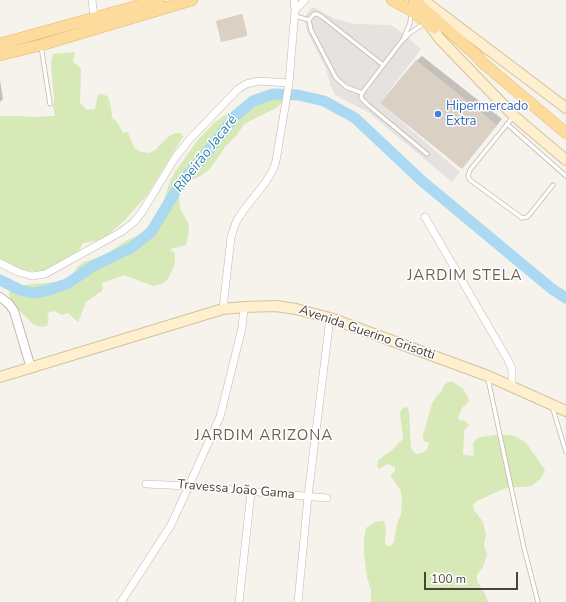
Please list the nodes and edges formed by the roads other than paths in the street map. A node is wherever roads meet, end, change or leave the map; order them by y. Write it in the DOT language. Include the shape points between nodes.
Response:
graph roads {
  1 [pos="92,0"];
  2 [pos="159,0"];
  3 [pos="192,0"];
  4 [pos="294,0"];
  5 [pos="305,0"];
  6 [pos="392,0"];
  7 [pos="423,0"];
  8 [pos="413,5"];
  9 [pos="295,13"];
  10 [pos="94,18"];
  11 [pos="309,20"];
  12 [pos="428,23"];
  13 [pos="402,42"];
  14 [pos="0,44"];
  15 [pos="41,45"];
  16 [pos="0,55"];
  17 [pos="483,63"];
  18 [pos="383,65"];
  19 [pos="289,83"];
  20 [pos="362,93"];
  21 [pos="50,104"];
  22 [pos="566,108"];
  23 [pos="511,120"];
  24 [pos="524,125"];
  25 [pos="566,133"];
  26 [pos="517,134"];
  27 [pos="427,154"];
  28 [pos="566,160"];
  29 [pos="566,176"];
  30 [pos="553,185"];
  31 [pos="425,217"];
  32 [pos="0,263"];
  33 [pos="0,297"];
  34 [pos="244,307"];
  35 [pos="223,309"];
  36 [pos="330,318"];
  37 [pos="31,368"];
  38 [pos="488,376"];
  39 [pos="0,377"];
  40 [pos="512,386"];
  41 [pos="552,405"];
  42 [pos="566,411"];
  43 [pos="566,452"];
  44 [pos="146,484"];
  45 [pos="189,486"];
  46 [pos="251,492"];
  47 [pos="308,496"];
  48 [pos="327,498"];
  49 [pos="121,602"];
  50 [pos="239,602"];
  51 [pos="298,602"];
  52 [pos="538,602"];
  1 -- 10 [label="street"];
  2 -- 10 [label="main road"];
  3 -- 15 [label="main road"];
  4 -- 9 [label="street"];
  5 -- 9 [label="street"];
  6 -- 8 [label="main road"];
  7 -- 22 [label="main road"];
  8 -- 12 [label="main road"];
  8 -- 13 [label="lane" via="410,23"];
  8 -- 17 [label="main road"];
  9 -- 11 [label="lane"];
  9 -- 19 [label="street"];
  10 -- 14 [label="main road"];
  11 -- 18 [label="lane" via="314,14 322,16"];
  11 -- 20 [label="lane" via="311,30 336,78 346,87"];
  12 -- 13 [label="lane" via="414,30"];
  12 -- 17 [label="main road"];
  12 -- 23 [label="main road"];
  13 -- 18 [label="lane"];
  15 -- 16 [label="main road"];
  15 -- 21 [label="lane"];
  17 -- 25 [label="main road"];
  18 -- 20 [label="lane"];
  19 -- 32 [label="street" via="259,81 238,89 189,140 142,212 121,232 45,274 32,276"];
  19 -- 35 [label="street" via="273,170 236,222 231,237"];
  20 -- 27 [label="lane" via="362,101"];
  23 -- 24 [label="main road"];
  23 -- 26 [label="lane"];
  23 -- 30 [label="lane" via="470,170 470,180 522,218 530,214"];
  24 -- 26 [label="lane"];
  24 -- 28 [label="main road"];
  26 -- 29 [label="lane"];
  31 -- 40 [label="street" via="508,360 512,369"];
  33 -- 37 [label="street" via="14,311"];
  34 -- 35 [label="main road, Avenida Guerino Grisotti"];
  34 -- 36 [label="main road, Avenida Guerino Grisotti" via="276,306"];
  34 -- 45 [label="street" via="242,328 220,416"];
  35 -- 37 [label="main road, Avenida Guerino Grisotti"];
  36 -- 38 [label="main road, Avenida Guerino Grisotti"];
  36 -- 47 [label="street"];
  37 -- 39 [label="main road, Avenida Guerino Grisotti"];
  38 -- 40 [label="main road, Avenida Guerino Grisotti"];
  38 -- 52 [label="lane" via="524,548"];
  40 -- 41 [label="main road, Avenida Guerino Grisotti"];
  41 -- 42 [label="main road, Avenida Guerino Grisotti"];
  41 -- 43 [label="lane"];
  44 -- 45 [label="street, Travessa João Gama"];
  45 -- 46 [label="street, Travessa João Gama"];
  45 -- 49 [label="street" via="171,525"];
  46 -- 47 [label="street, Travessa João Gama"];
  46 -- 50 [label="street"];
  47 -- 48 [label="street, Travessa João Gama"];
  47 -- 51 [label="street"];
}
